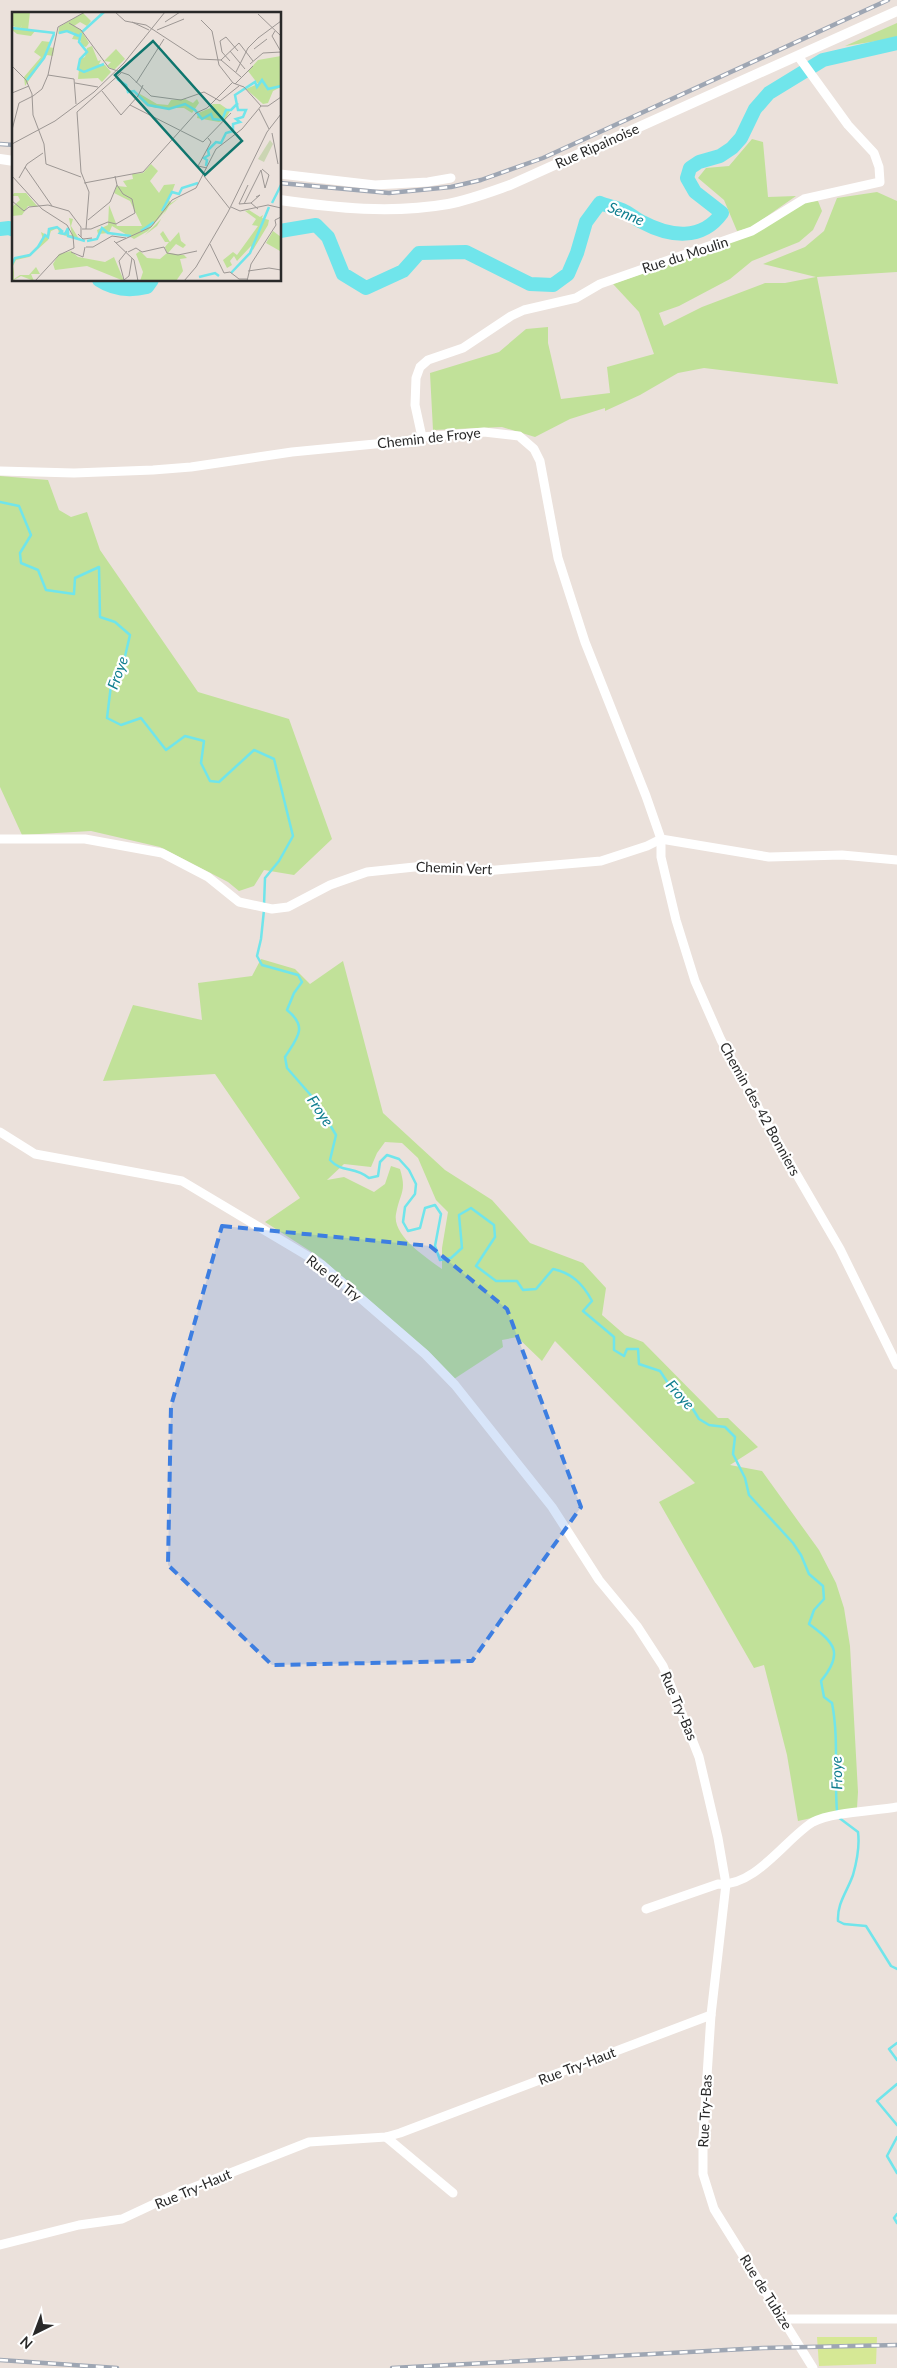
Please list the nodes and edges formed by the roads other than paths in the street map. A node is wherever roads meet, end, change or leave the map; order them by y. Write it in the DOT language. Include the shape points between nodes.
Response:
graph roads {
  1 [pos="897,11"];
  2 [pos="800,60"];
  3 [pos="281,174"];
  4 [pos="451,178"];
  5 [pos="281,200"];
  6 [pos="422,437"];
  7 [pos="0,471"];
  8 [pos="0,839"];
  9 [pos="661,839"];
  10 [pos="897,860"];
  11 [pos="0,1132"];
  12 [pos="897,1365"];
  13 [pos="580,1551"];
  14 [pos="897,1807"];
  15 [pos="726,1884"];
  16 [pos="646,1909"];
  17 [pos="711,2015"];
  18 [pos="386,2137"];
  19 [pos="453,2193"];
  20 [pos="718,2216"];
  21 [pos="0,2245"];
  22 [pos="783,2319"];
  23 [pos="897,2319"];
  24 [pos="813,2368"];
  1 -- 2 [label="street, Rue Ripainoise"];
  2 -- 5 [label="street, Rue Ripainoise" via="510,185 465,200 412,209 369,210"];
  2 -- 6 [label="street, Rue du Moulin" via="848,125 874,153 880,182 804,199 752,231 608,281 576,298 524,310 463,348 428,360 420,367 416,378 415,405"];
  3 -- 4 [label="street" via="375,185"];
  6 -- 7 [label="street, Chemin de Froye" via="279,453 191,467 74,473"];
  6 -- 9 [label="street, Chemin de Froye" via="503,433 519,436 534,449 540,462 558,558 585,642"];
  8 -- 9 [label="street, Chemin Vert" via="85,838 162,853 208,877 239,902 272,909 288,907 330,885 367,872 424,866 485,871 601,861"];
  9 -- 10 [label="street" via="769,857 842,855"];
  9 -- 12 [label="street, Chemin des 42 Bonniers" via="661,857 678,930 714,1026 744,1085 840,1249"];
  11 -- 13 [label="street, Rue du Try" via="35,1154 182,1181 321,1264 425,1354 455,1385 552,1507"];
  13 -- 15 [label="street, Rue Try-Bas" via="650,1644 671,1684 699,1757"];
  14 -- 15 [label="street" via="815,1821 756,1870"];
  15 -- 16 [label="street"];
  15 -- 17 [label="street, Rue Try-Bas"];
  17 -- 18 [label="street, Rue Try-Haut"];
  17 -- 20 [label="street, Rue Try-Bas" via="702,2137 703,2174 709,2200"];
  18 -- 19 [label="street"];
  18 -- 21 [label="street, Rue Try-Haut" via="309,2142 122,2219 79,2225"];
  20 -- 22 [label="street, Rue de Tubize"];
  22 -- 23 [label="street"];
  22 -- 24 [label="street, Rue de Tubize"];
}
